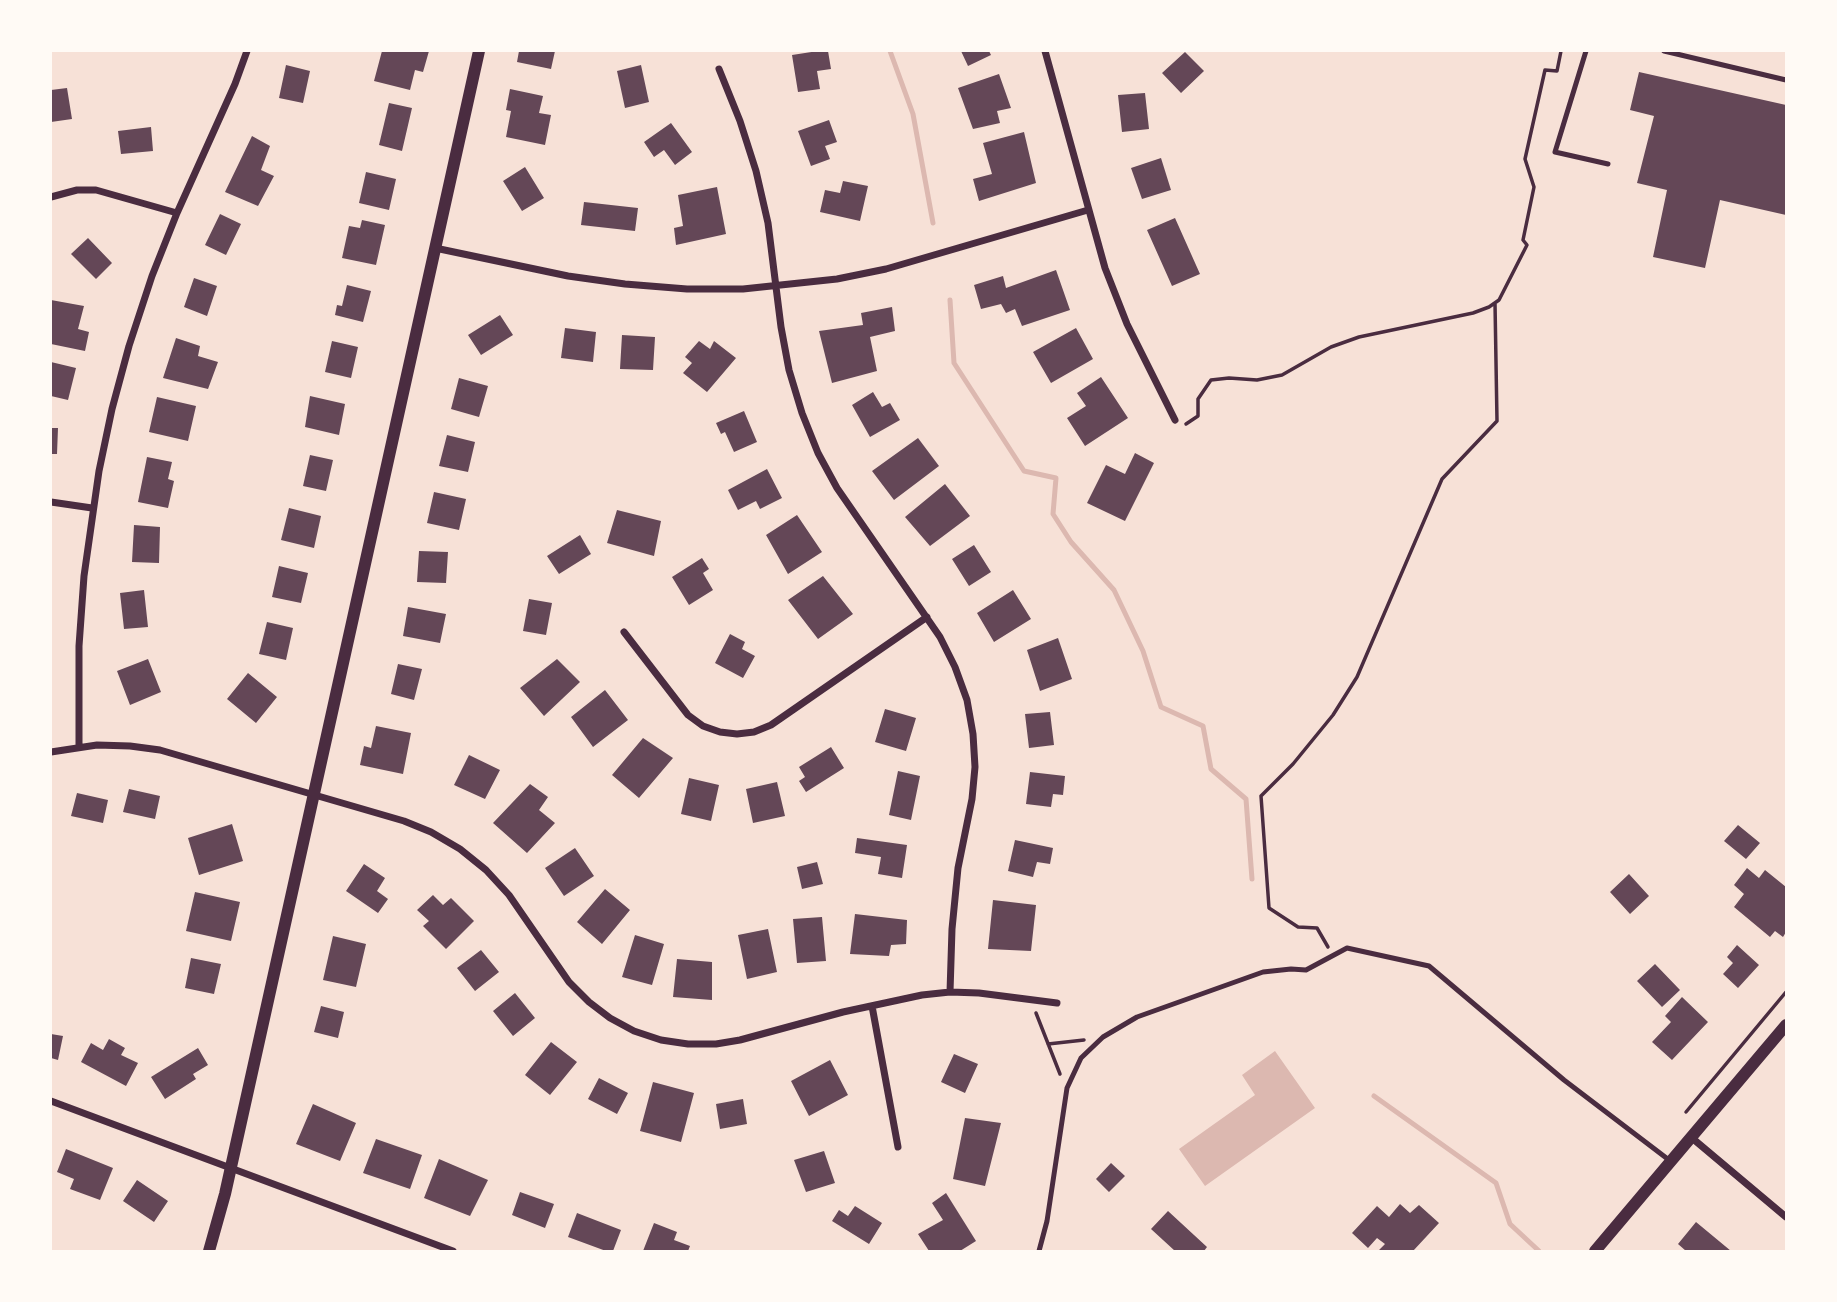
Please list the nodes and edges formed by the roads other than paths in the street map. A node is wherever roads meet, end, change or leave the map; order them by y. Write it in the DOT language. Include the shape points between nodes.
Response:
graph roads {
  1 [pos="247,51"];
  2 [pos="479,51"];
  3 [pos="1045,51"];
  4 [pos="1586,51"];
  5 [pos="1664,51"];
  6 [pos="719,69"];
  7 [pos="1786,80"];
  8 [pos="1608,164"];
  9 [pos="51,197"];
  10 [pos="1088,210"];
  11 [pos="177,213"];
  12 [pos="435,248"];
  13 [pos="777,286"];
  14 [pos="1175,420"];
  15 [pos="51,502"];
  16 [pos="92,508"];
  17 [pos="927,617"];
  18 [pos="624,632"];
  19 [pos="79,747"];
  20 [pos="51,752"];
  21 [pos="314,795"];
  22 [pos="950,992"];
  23 [pos="1057,1003"];
  24 [pos="872,1006"];
  25 [pos="1786,1025"];
  26 [pos="51,1101"];
  27 [pos="1692,1138"];
  28 [pos="898,1147"];
  29 [pos="1671,1162"];
  30 [pos="231,1167"];
  31 [pos="1786,1217"];
  32 [pos="209,1251"];
  33 [pos="453,1251"];
  34 [pos="1040,1251"];
  35 [pos="1595,1251"];
  1 -- 11 [label="street"];
  2 -- 12 [label="street"];
  3 -- 10 [label="street"];
  4 -- 8 [label="lane" via="1555,152"];
  5 -- 7 [label="lane"];
  6 -- 13 [label="street" via="756,171"];
  9 -- 11 [label="street" via="96,190"];
  10 -- 13 [label="street" via="886,269"];
  10 -- 14 [label="street" via="1127,324"];
  11 -- 16 [label="street" via="129,346"];
  12 -- 13 [label="street" via="625,284 688,289"];
  12 -- 21 [label="street"];
  13 -- 17 [label="street" via="789,370 818,453 837,488"];
  15 -- 16 [label="street"];
  16 -- 19 [label="street" via="79,646"];
  17 -- 18 [label="street" via="771,725 737,734 703,726 688,715"];
  17 -- 22 [label="street" via="955,667 973,734 975,767 958,868"];
  19 -- 20 [label="street"];
  19 -- 21 [label="street" via="160,750"];
  21 -- 24 [label="street" via="404,821 460,849 509,895 589,1002 634,1031 674,1042 716,1044"];
  21 -- 30 [label="street"];
  22 -- 23 [label="street"];
  22 -- 24 [label="street"];
  24 -- 28 [label="street"];
  25 -- 27 [label="street"];
  26 -- 30 [label="street"];
  27 -- 29 [label="street"];
  27 -- 31 [label="street"];
  29 -- 34 [label="lane" via="1564,1080 1429,966 1347,948 1306,970 1263,972 1137,1017 1103,1037 1081,1058 1067,1088"];
  29 -- 35 [label="street"];
  30 -- 32 [label="street"];
  30 -- 33 [label="street"];
}
